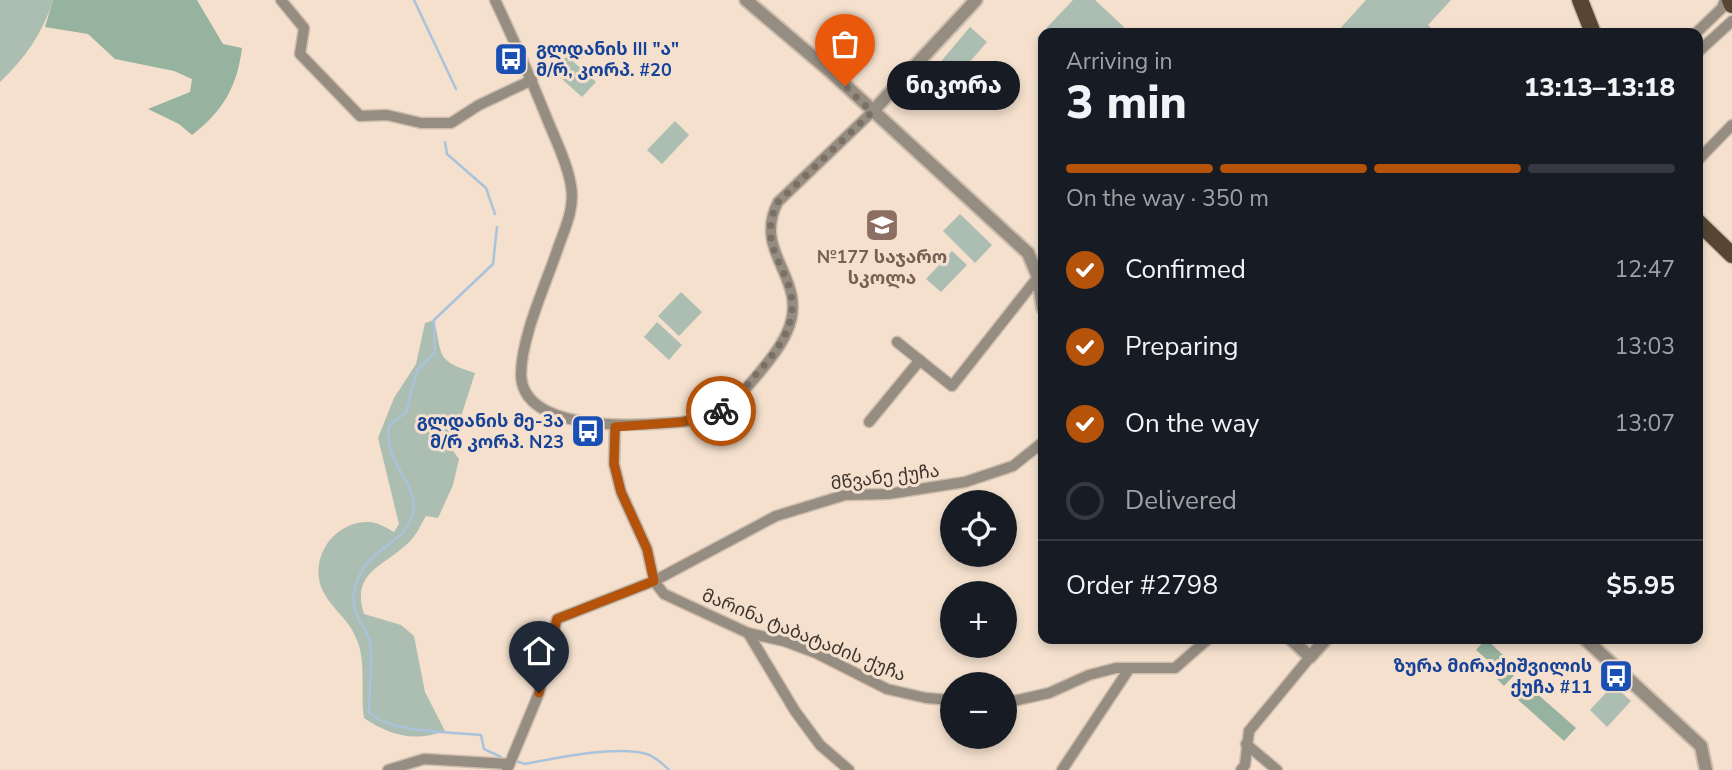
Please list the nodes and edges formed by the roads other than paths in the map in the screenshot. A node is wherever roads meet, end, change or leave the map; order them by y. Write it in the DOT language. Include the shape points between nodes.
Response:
graph roads {
  1 [pos="281,0"];
  2 [pos="495,0"];
  3 [pos="746,0"];
  4 [pos="976,0"];
  5 [pos="1580,0"];
  6 [pos="1728,0"];
  7 [pos="1732,5"];
  8 [pos="1732,21"];
  9 [pos="1591,28"];
  10 [pos="1701,28"];
  11 [pos="1703,47"];
  12 [pos="532,80"];
  13 [pos="872,112"];
  14 [pos="1732,125"];
  15 [pos="1703,155"];
  16 [pos="1703,233"];
  17 [pos="1732,255"];
  18 [pos="1038,277"];
  19 [pos="897,342"];
  20 [pos="920,360"];
  21 [pos="869,422"];
  22 [pos="615,427"];
  23 [pos="1038,446"];
  24 [pos="654,581"];
  25 [pos="748,633"];
  26 [pos="1202,644"];
  27 [pos="1296,644"];
  28 [pos="1322,644"];
  29 [pos="1590,644"];
  30 [pos="1310,657"];
  31 [pos="1129,669"];
  32 [pos="940,699"];
  33 [pos="1017,700"];
  34 [pos="1247,744"];
  35 [pos="508,767"];
  36 [pos="388,770"];
  37 [pos="849,770"];
  38 [pos="1062,770"];
  39 [pos="1241,770"];
  40 [pos="1277,770"];
  41 [pos="1706,770"];
  1 -- 12 [label="street" via="304,27 300,54 360,116 451,123"];
  2 -- 12 [label="street"];
  3 -- 13 [label="street"];
  4 -- 13 [label="street"];
  5 -- 9 [label="main road"];
  6 -- 7 [label="main road"];
  6 -- 10 [label="street"];
  8 -- 11 [label="street"];
  12 -- 22 [label="street" via="571,187 572,208 521,376 525,392 538,407"];
  13 -- 18 [label="street" via="1028,253"];
  13 -- 22 [label="street" via="778,202 771,216 772,246 794,301 788,332 775,354 725,409 712,416"];
  14 -- 15 [label="street"];
  16 -- 17 [label="main road"];
  18 -- 20 [label="street" via="952,386"];
  19 -- 20 [label="street"];
  20 -- 21 [label="street"];
  22 -- 24 [label="street" via="614,464 621,492 647,549"];
  23 -- 24 [label="street, მწვანე ქუჩა" via="1013,466 965,482 888,494 845,495 776,516"];
  24 -- 25 [label="street, მარინა ტაბატაძის ქუჩა" via="664,594"];
  24 -- 35 [label="street, მწვანე ქუჩა" via="557,619 539,693"];
  25 -- 32 [label="street, მარინა ტაბატაძის ქუჩა" via="816,653 887,689"];
  25 -- 37 [label="street" via="820,745"];
  26 -- 31 [label="street" via="1175,668"];
  27 -- 30 [label="street"];
  28 -- 30 [label="street"];
  29 -- 41 [label="street" via="1701,746"];
  30 -- 34 [label="street" via="1249,730"];
  31 -- 33 [label="street" via="1089,675 1049,693"];
  31 -- 38 [label="street"];
  34 -- 39 [label="street"];
  34 -- 40 [label="street"];
  35 -- 36 [label="street" via="424,760"];
}
